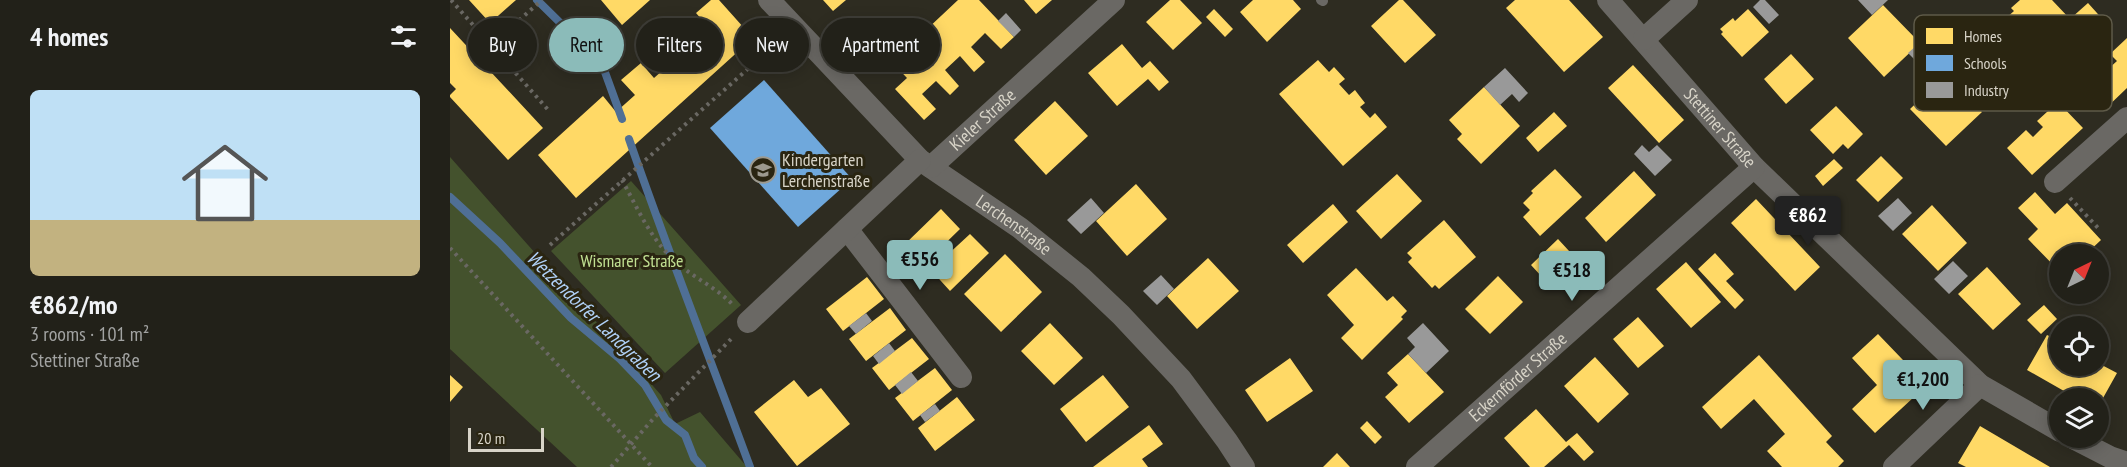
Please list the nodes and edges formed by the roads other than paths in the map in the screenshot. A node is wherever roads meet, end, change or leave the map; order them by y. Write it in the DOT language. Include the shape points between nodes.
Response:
graph roads {
  1 [pos="769,0"];
  2 [pos="1114,0"];
  3 [pos="1608,0"];
  4 [pos="1687,0"];
  5 [pos="1644,39"];
  6 [pos="2127,118"];
  7 [pos="926,164"];
  8 [pos="1754,167"];
  9 [pos="2055,182"];
  10 [pos="848,229"];
  11 [pos="748,322"];
  12 [pos="961,377"];
  13 [pos="1980,385"];
  14 [pos="2049,425"];
  15 [pos="2092,448"];
  16 [pos="2127,463"];
  17 [pos="1244,467"];
  18 [pos="1417,467"];
  19 [pos="1894,467"];
  1 -- 7 [label="street, Lerchenstraße"];
  2 -- 7 [label="street, Kieler Straße"];
  3 -- 5 [label="street, Stettiner Straße"];
  4 -- 5 [label="street"];
  5 -- 8 [label="street, Stettiner Straße"];
  6 -- 9 [label="street"];
  7 -- 10 [label="street"];
  7 -- 17 [label="street, Lerchenstraße" via="1020,228 1082,277 1181,379"];
  8 -- 13 [label="street, Stettiner Straße"];
  8 -- 18 [label="street, Eckernförder Straße"];
  10 -- 11 [label="street"];
  10 -- 12 [label="street"];
  13 -- 14 [label="street, Stettiner Straße"];
  13 -- 19 [label="street"];
  15 -- 16 [label="street"];
}
